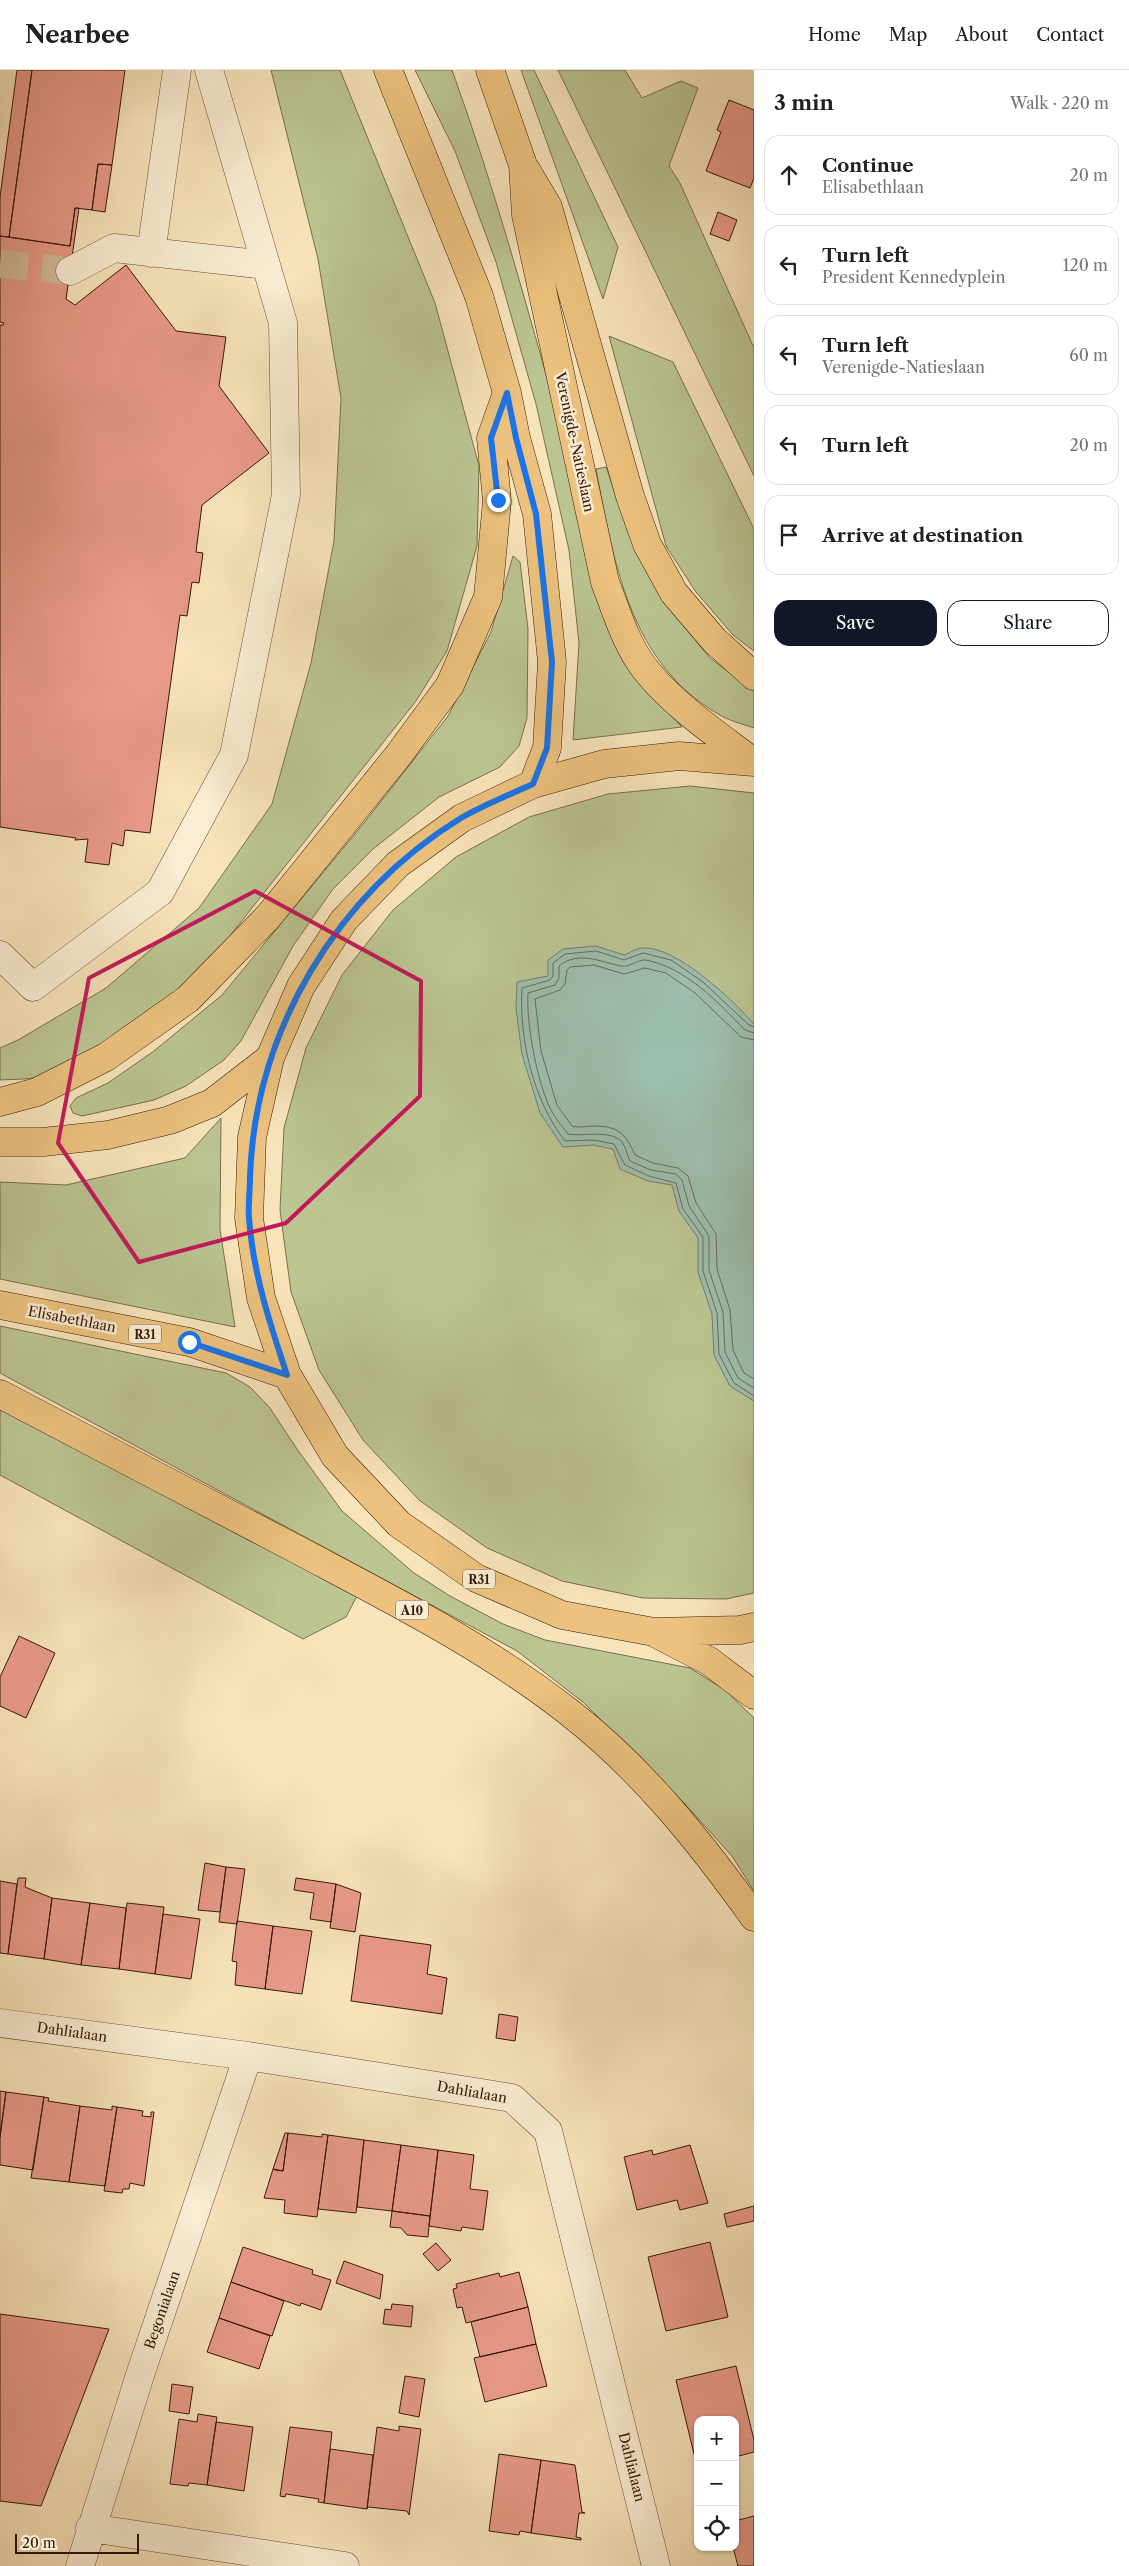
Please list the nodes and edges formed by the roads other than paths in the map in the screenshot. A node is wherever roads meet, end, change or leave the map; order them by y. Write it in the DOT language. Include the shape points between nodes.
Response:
graph roads {
  1 [pos="177,70"];
  2 [pos="209,70"];
  3 [pos="388,70"];
  4 [pos="490,70"];
  5 [pos="523,165"];
  6 [pos="151,253"];
  7 [pos="266,265"];
  8 [pos="70,271"];
  9 [pos="507,393"];
  10 [pos="754,676"];
  11 [pos="754,762"];
  12 [pos="533,784"];
  13 [pos="0,955"];
  14 [pos="270,1058"];
  15 [pos="0,1102"];
  16 [pos="0,1142"];
  17 [pos="0,1305"];
  18 [pos="287,1375"];
  19 [pos="0,1394"];
  20 [pos="754,1627"];
  21 [pos="654,1632"];
  22 [pos="754,1695"];
  23 [pos="754,1917"];
  24 [pos="0,2022"];
  25 [pos="248,2056"];
  26 [pos="90,2528"];
  27 [pos="80,2566"];
  28 [pos="345,2566"];
  29 [pos="656,2566"];
  1 -- 6 [label="street"];
  2 -- 7 [label="street"];
  3 -- 9 [label="main road" via="479,296"];
  4 -- 5 [label="main road, Verenigde-Natieslaan"];
  5 -- 10 [label="main road" via="548,208 630,496 647,544 674,593 714,640"];
  5 -- 11 [label="main road, Verenigde-Natieslaan" via="526,215 605,582 622,628 649,675 692,715"];
  6 -- 7 [label="street"];
  6 -- 8 [label="street" via="114,248"];
  7 -- 13 [label="street" via="283,323 286,495 234,755 160,892 33,987"];
  9 -- 12 [label="main road" via="536,514 552,662 547,748"];
  9 -- 15 [label="main road" via="491,438 498,500 488,597 450,685 397,757 268,917 188,999 106,1057 37,1092"];
  11 -- 12 [label="main road, R31" via="679,756 604,764"];
  12 -- 14 [label="main road, R31" via="462,818 398,864 344,920 301,986"];
  14 -- 16 [label="main road, R31" via="212,1103 170,1120 108,1135 43,1142"];
  14 -- 18 [label="main road, R31" via="252,1137 249,1218 261,1298"];
  17 -- 18 [label="main road, Elisabethlaan / R31" via="189,1342"];
  18 -- 21 [label="main road, R31" via="335,1456 399,1524 476,1578 562,1615"];
  19 -- 23 [label="main road, A10" via="433,1621 507,1666 572,1714 643,1779 706,1850"];
  20 -- 21 [label="main road, R31"];
  21 -- 22 [label="main road" via="709,1661"];
  24 -- 25 [label="street, Dahlialaan"];
  25 -- 26 [label="street, Begonialaan"];
  25 -- 29 [label="street, Dahlialaan" via="512,2098 548,2131"];
  26 -- 27 [label="street, Begonialaan"];
  26 -- 28 [label="street"];
}
